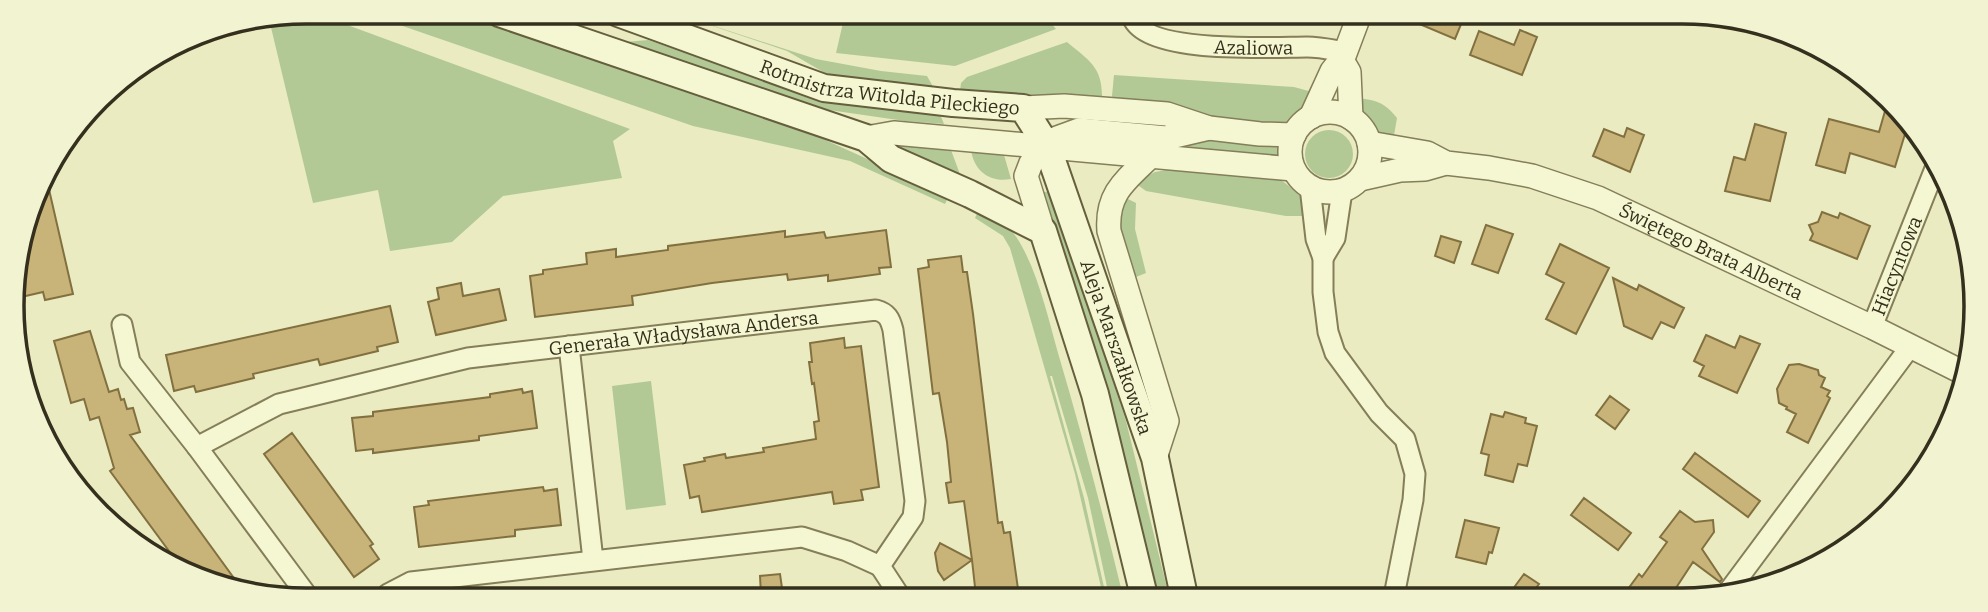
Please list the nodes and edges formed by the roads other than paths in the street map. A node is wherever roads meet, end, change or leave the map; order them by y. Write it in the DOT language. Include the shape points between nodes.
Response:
graph roads {
  1 [pos="531,24"];
  2 [pos="648,24"];
  3 [pos="1137,24"];
  4 [pos="1356,24"];
  5 [pos="1344,56"];
  6 [pos="1023,108"];
  7 [pos="1311,117"];
  8 [pos="1352,118"];
  9 [pos="1209,128"];
  10 [pos="1294,135"];
  11 [pos="866,138"];
  12 [pos="1370,144"];
  13 [pos="1047,146"];
  14 [pos="1152,155"];
  15 [pos="1446,163"];
  16 [pos="1293,169"];
  17 [pos="1932,177"];
  18 [pos="1351,185"];
  19 [pos="1310,187"];
  20 [pos="1043,231"];
  21 [pos="1323,258"];
  22 [pos="122,325"];
  23 [pos="1872,327"];
  24 [pos="569,346"];
  25 [pos="1910,346"];
  26 [pos="1956,369"];
  27 [pos="197,447"];
  28 [pos="1155,458"];
  29 [pos="593,560"];
  30 [pos="880,566"];
  31 [pos="1736,582"];
  32 [pos="301,588"];
  33 [pos="400,588"];
  34 [pos="894,588"];
  35 [pos="1142,588"];
  36 [pos="1182,588"];
  37 [pos="1396,588"];
  1 -- 11 [label="main road, Rotmistrza Witolda Pileckiego"];
  2 -- 6 [label="main road, Rotmistrza Witolda Pileckiego" via="824,88"];
  3 -- 5 [label="street, Azaliowa" via="1157,38 1239,48 1310,47"];
  4 -- 5 [label="street"];
  5 -- 7 [label="street"];
  5 -- 8 [label="street"];
  6 -- 9 [label="street, Rotmistrza Witolda Pileckiego" via="1064,106 1167,114"];
  6 -- 13 [label="main road, Aleja Marszałkowska"];
  7 -- 8 [label="street" via="1338,113"];
  7 -- 10 [label="street"];
  8 -- 12 [label="street"];
  9 -- 10 [label="street, Rotmistrza Witolda Pileckiego"];
  9 -- 13 [label="street" via="1166,138 1079,130"];
  10 -- 16 [label="street"];
  11 -- 13 [label="street, Rotmistrza Witolda Pileckiego" via="894,133"];
  11 -- 20 [label="main road, Rotmistrza Witolda Pileckiego" via="891,159"];
  12 -- 15 [label="street, Świętego Brata Alberta" via="1427,153"];
  12 -- 18 [label="street" via="1367,168"];
  13 -- 14 [label="street, Rotmistrza Witolda Pileckiego"];
  13 -- 20 [label="street" via="1026,176"];
  13 -- 28 [label="main road, Aleja Marszałkowska"];
  14 -- 16 [label="street, Rotmistrza Witolda Pileckiego"];
  14 -- 28 [label="street" via="1115,192 1108,216 1167,421"];
  15 -- 18 [label="street, Świętego Brata Alberta" via="1400,170"];
  15 -- 23 [label="street, Świętego Brata Alberta" via="1532,176 1598,198"];
  16 -- 19 [label="street"];
  17 -- 23 [label="street, Hiacyntowa"];
  18 -- 19 [label="street" via="1326,192"];
  18 -- 21 [label="street" via="1335,238"];
  19 -- 21 [label="street"];
  20 -- 35 [label="main road, Aleja Marszałkowska" via="1096,394"];
  21 -- 37 [label="street" via="1323,292 1335,353 1379,413 1405,439 1412,460 1413,500"];
  22 -- 27 [label="street" via="130,362"];
  23 -- 25 [label="street, Świętego Brata Alberta"];
  24 -- 27 [label="street, Generała Władysława Andersa" via="468,358 301,398 257,414"];
  24 -- 29 [label="street"];
  24 -- 30 [label="street, Generała Władysława Andersa" via="871,309 884,312 893,330 915,501 913,517"];
  25 -- 26 [label="street, Świętego Brata Alberta"];
  25 -- 31 [label="street"];
  27 -- 32 [label="street"];
  28 -- 36 [label="main road, Aleja Marszałkowska"];
  29 -- 30 [label="street" via="802,537"];
  29 -- 33 [label="street" via="411,582"];
  30 -- 34 [label="street"];
}
